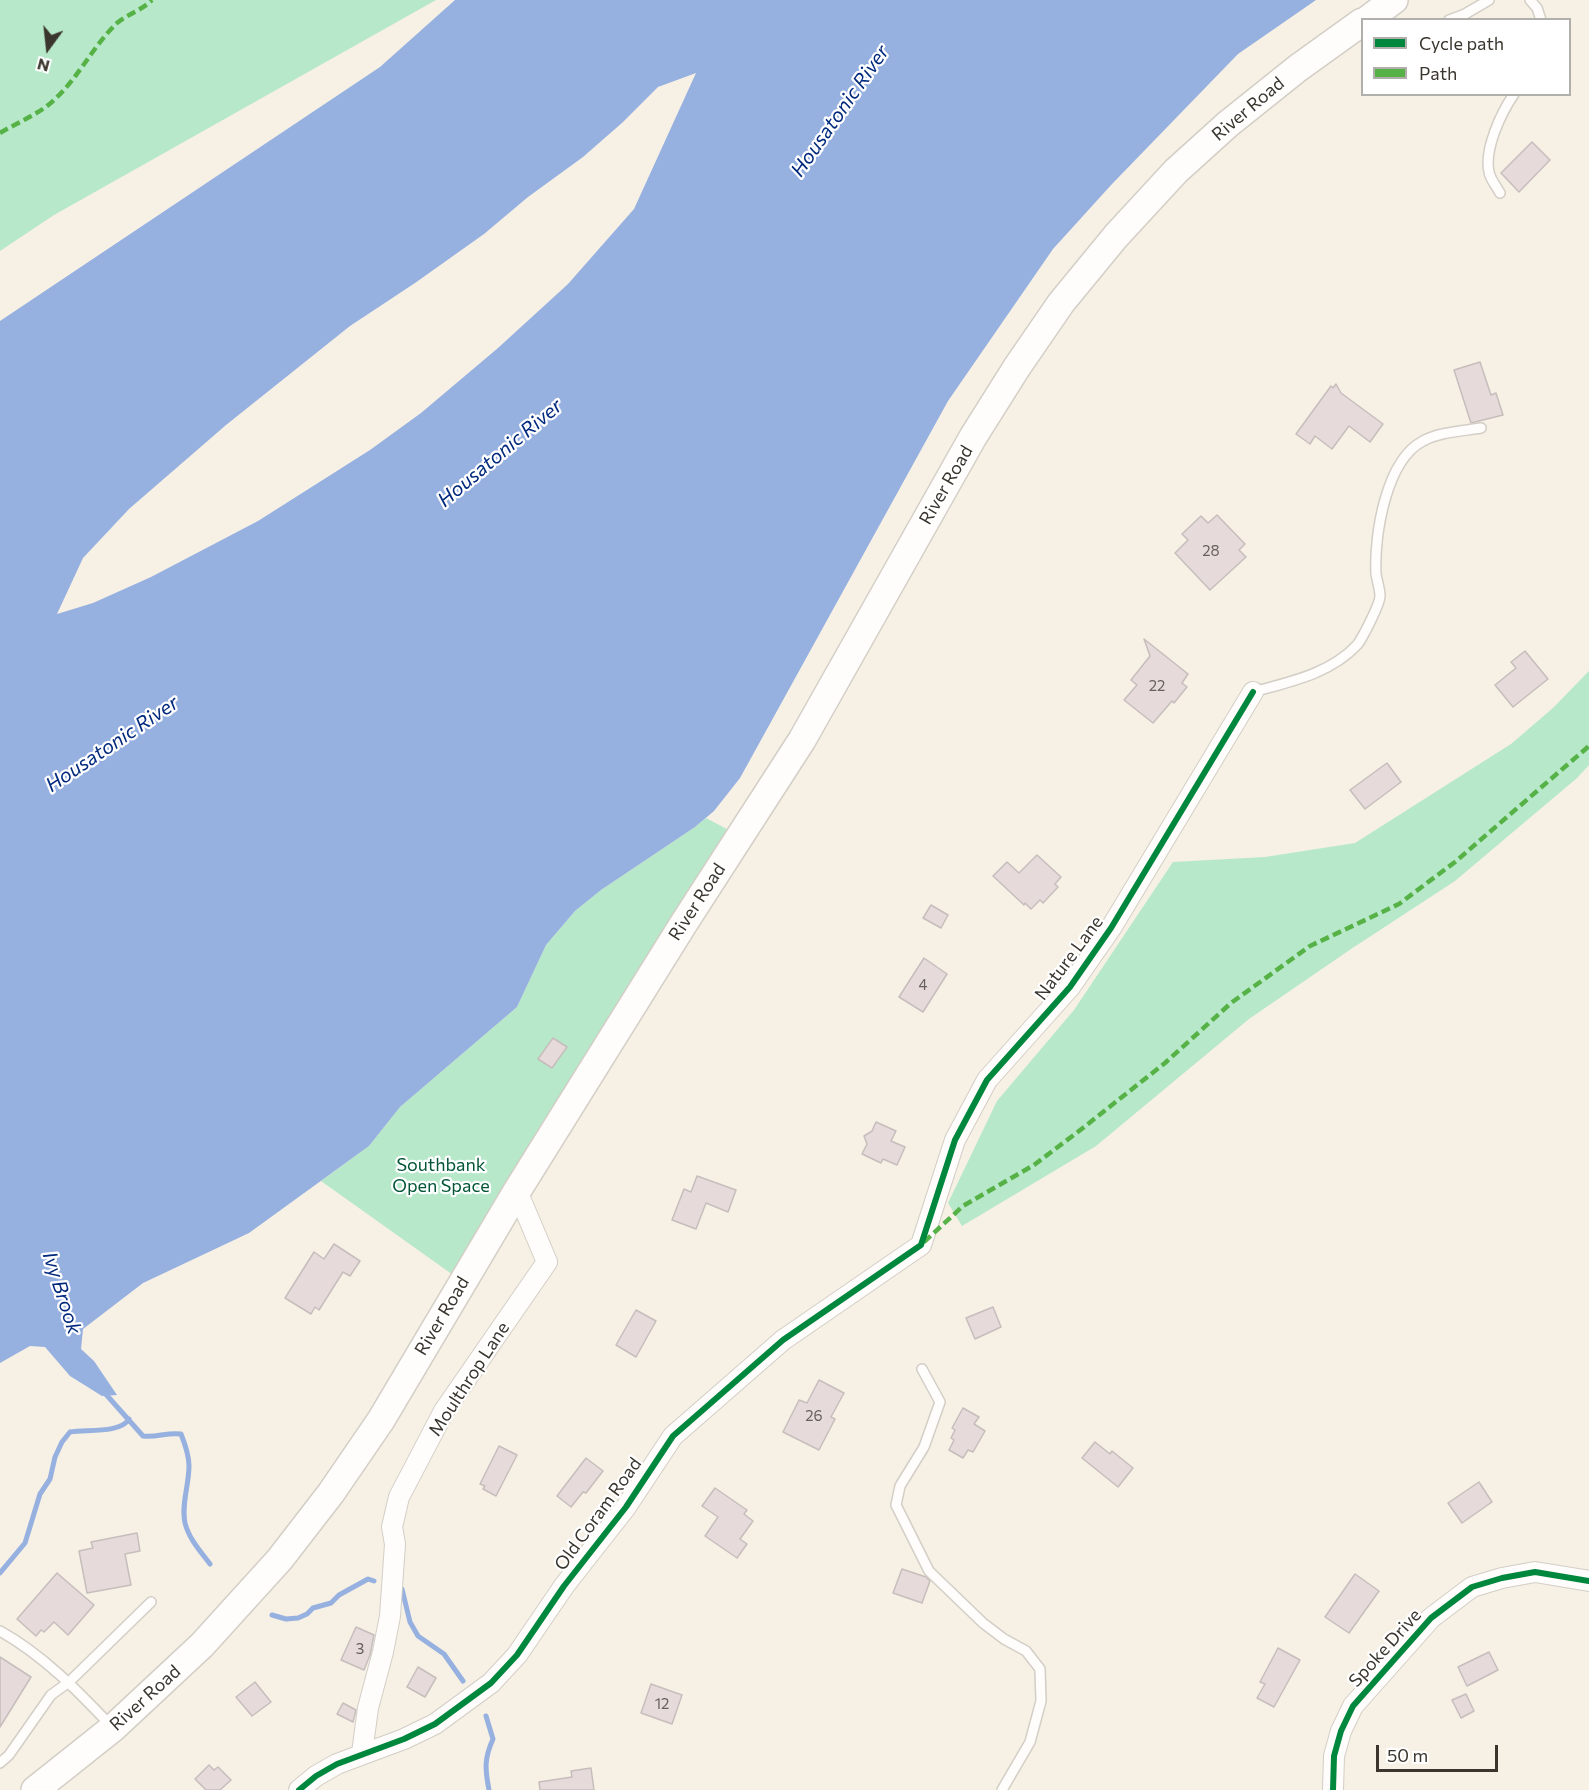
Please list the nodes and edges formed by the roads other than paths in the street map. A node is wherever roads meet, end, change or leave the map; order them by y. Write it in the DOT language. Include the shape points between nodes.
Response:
graph roads {
  1 [pos="1394,0"];
  2 [pos="1489,0"];
  3 [pos="1530,0"];
  4 [pos="1371,18"];
  5 [pos="1454,18"];
  6 [pos="1541,18"];
  7 [pos="1361,25"];
  8 [pos="1514,96"];
  9 [pos="1500,193"];
  10 [pos="1481,428"];
  11 [pos="1253,692"];
  12 [pos="516,1191"];
  13 [pos="921,1245"];
  14 [pos="922,1370"];
  15 [pos="1589,1581"];
  16 [pos="152,1602"];
  17 [pos="3,1633"];
  18 [pos="69,1682"];
  19 [pos="113,1728"];
  20 [pos="362,1753"];
  21 [pos="0,1762"];
  22 [pos="35,1790"];
  23 [pos="299,1790"];
  24 [pos="1002,1790"];
  25 [pos="1333,1790"];
  1 -- 4 [label="main road, River Road"];
  2 -- 5 [label="lane"];
  3 -- 6 [label="lane"];
  7 -- 12 [label="main road, River Road" via="1299,68 1176,171 1061,303 973,437 802,740"];
  8 -- 9 [label="lane" via="1499,120 1488,156 1489,173"];
  10 -- 11 [label="lane" via="1425,439 1411,448 1398,468 1386,496 1379,532 1376,573 1380,598 1357,645 1332,666"];
  11 -- 13 [label="street, Nature Lane" via="1097,948 1070,987 987,1080 955,1140"];
  12 -- 19 [label="main road, River Road" via="381,1420 331,1493 244,1600"];
  12 -- 20 [label="street, Moulthrop Lane" via="547,1262 444,1411 399,1497 392,1527 395,1544 390,1616 368,1708"];
  13 -- 20 [label="street, Old Coram Road" via="782,1341 673,1437 517,1655 491,1683 435,1724"];
  14 -- 24 [label="lane" via="940,1402 924,1447 900,1486 896,1505 929,1571 983,1623 1026,1651 1040,1669 1041,1701 1030,1742"];
  15 -- 25 [label="street, Spoke Drive" via="1535,1572 1502,1578 1472,1587 1431,1618 1353,1706 1334,1756"];
  16 -- 18 [label="lane"];
  17 -- 18 [label="lane"];
  18 -- 19 [label="lane"];
  18 -- 21 [label="lane" via="51,1695"];
  19 -- 22 [label="main road, River Road"];
  20 -- 23 [label="street, Old Coram Road" via="323,1772"];
}
